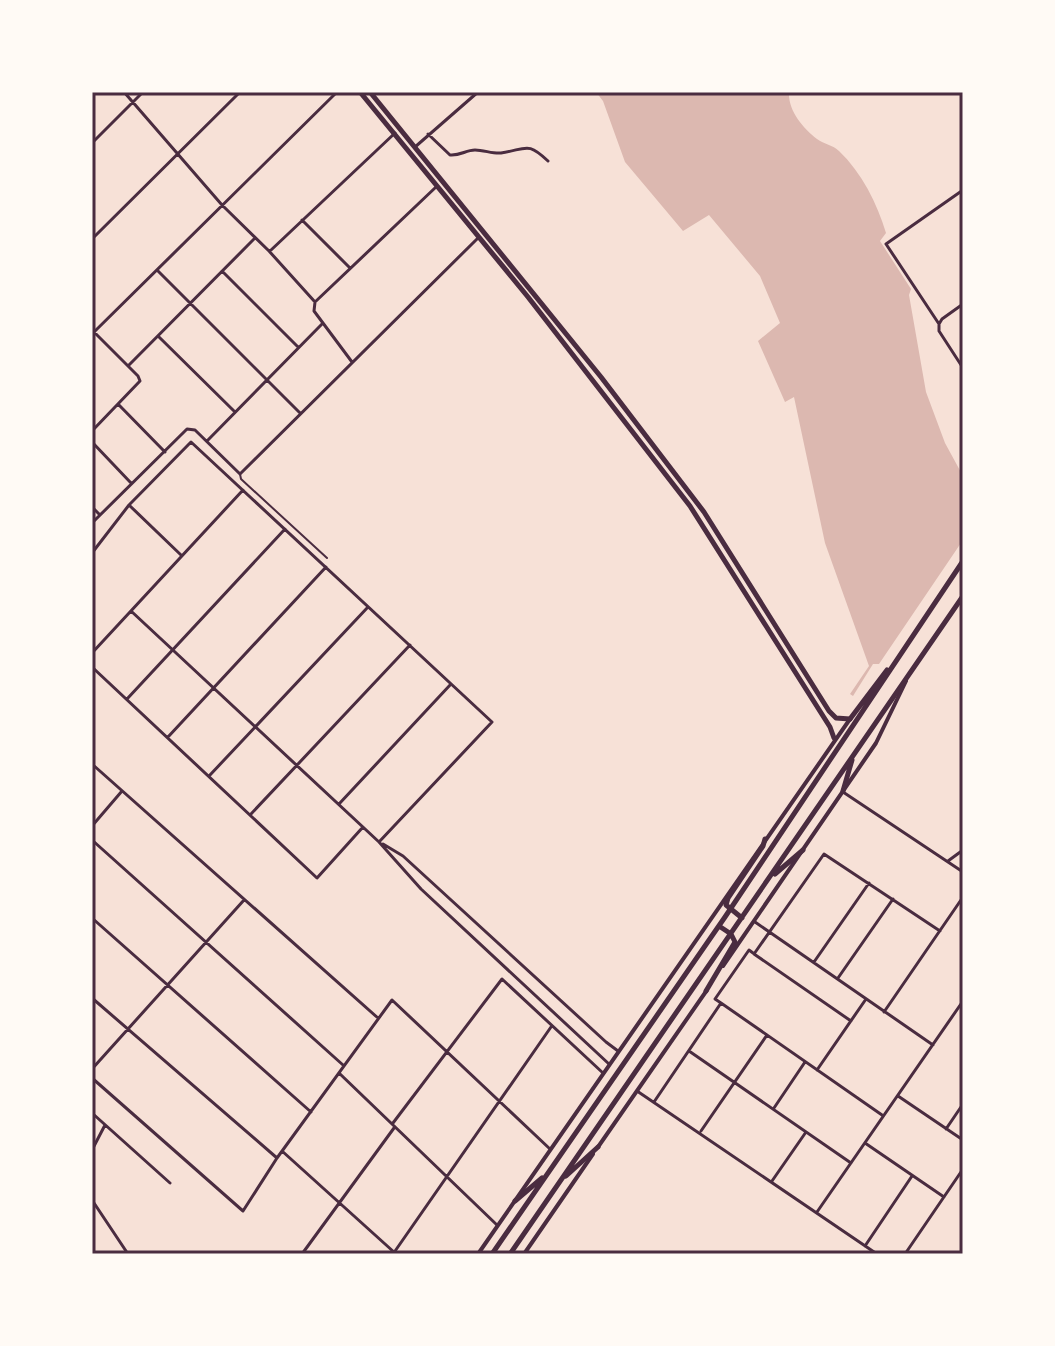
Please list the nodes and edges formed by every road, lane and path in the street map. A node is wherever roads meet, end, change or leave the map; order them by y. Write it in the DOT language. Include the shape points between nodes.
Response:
graph roads {
  1 [pos="124,92"];
  2 [pos="143,92"];
  3 [pos="240,92"];
  4 [pos="337,92"];
  5 [pos="360,92"];
  6 [pos="370,92"];
  7 [pos="478,92"];
  8 [pos="133,102"];
  9 [pos="395,133"];
  10 [pos="428,134"];
  11 [pos="92,143"];
  12 [pos="415,147"];
  13 [pos="179,155"];
  14 [pos="548,161"];
  15 [pos="443,180"];
  16 [pos="437,185"];
  17 [pos="963,190"];
  18 [pos="222,205"];
  19 [pos="302,220"];
  20 [pos="479,237"];
  21 [pos="255,238"];
  22 [pos="92,239"];
  23 [pos="269,251"];
  24 [pos="350,268"];
  25 [pos="157,270"];
  26 [pos="222,271"];
  27 [pos="315,302"];
  28 [pos="190,303"];
  29 [pos="963,304"];
  30 [pos="322,324"];
  31 [pos="939,324"];
  32 [pos="93,332"];
  33 [pos="158,336"];
  34 [pos="298,347"];
  35 [pos="352,362"];
  36 [pos="128,366"];
  37 [pos="963,368"];
  38 [pos="601,377"];
  39 [pos="267,380"];
  40 [pos="596,382"];
  41 [pos="118,404"];
  42 [pos="625,407"];
  43 [pos="235,412"];
  44 [pos="619,412"];
  45 [pos="300,413"];
  46 [pos="92,431"];
  47 [pos="206,441"];
  48 [pos="92,442"];
  49 [pos="165,452"];
  50 [pos="240,474"];
  51 [pos="132,484"];
  52 [pos="243,490"];
  53 [pos="129,505"];
  54 [pos="92,507"];
  55 [pos="100,515"];
  56 [pos="92,523"];
  57 [pos="285,529"];
  58 [pos="92,553"];
  59 [pos="182,556"];
  60 [pos="327,558"];
  61 [pos="963,561"];
  62 [pos="326,567"];
  63 [pos="963,596"];
  64 [pos="368,607"];
  65 [pos="131,611"];
  66 [pos="779,628"];
  67 [pos="772,633"];
  68 [pos="410,645"];
  69 [pos="172,650"];
  70 [pos="92,653"];
  71 [pos="893,664"];
  72 [pos="92,667"];
  73 [pos="906,681"];
  74 [pos="451,684"];
  75 [pos="214,688"];
  76 [pos="126,699"];
  77 [pos="829,711"];
  78 [pos="823,716"];
  79 [pos="850,719"];
  80 [pos="255,726"];
  81 [pos="168,737"];
  82 [pos="834,738"];
  83 [pos="855,752"];
  84 [pos="92,764"];
  85 [pos="297,765"];
  86 [pos="210,775"];
  87 [pos="122,791"];
  88 [pos="843,791"];
  89 [pos="339,804"];
  90 [pos="251,814"];
  91 [pos="92,826"];
  92 [pos="363,827"];
  93 [pos="765,839"];
  94 [pos="92,840"];
  95 [pos="379,842"];
  96 [pos="803,850"];
  97 [pos="963,850"];
  98 [pos="948,861"];
  99 [pos="963,872"];
  100 [pos="769,880"];
  101 [pos="869,883"];
  102 [pos="963,897"];
  103 [pos="893,899"];
  104 [pos="244,900"];
  105 [pos="730,910"];
  106 [pos="92,918"];
  107 [pos="742,918"];
  108 [pos="754,922"];
  109 [pos="719,926"];
  110 [pos="940,931"];
  111 [pos="769,932"];
  112 [pos="731,934"];
  113 [pos="205,943"];
  114 [pos="754,954"];
  115 [pos="814,963"];
  116 [pos="837,979"];
  117 [pos="167,986"];
  118 [pos="706,991"];
  119 [pos="92,998"];
  120 [pos="866,999"];
  121 [pos="963,1001"];
  122 [pos="721,1003"];
  123 [pos="884,1012"];
  124 [pos="378,1018"];
  125 [pos="851,1021"];
  126 [pos="551,1027"];
  127 [pos="127,1030"];
  128 [pos="767,1035"];
  129 [pos="933,1045"];
  130 [pos="447,1050"];
  131 [pos="618,1051"];
  132 [pos="689,1051"];
  133 [pos="805,1062"];
  134 [pos="609,1064"];
  135 [pos="343,1065"];
  136 [pos="92,1069"];
  137 [pos="817,1070"];
  138 [pos="338,1072"];
  139 [pos="603,1073"];
  140 [pos="92,1078"];
  141 [pos="734,1082"];
  142 [pos="637,1091"];
  143 [pos="898,1096"];
  144 [pos="500,1101"];
  145 [pos="654,1102"];
  146 [pos="963,1104"];
  147 [pos="773,1109"];
  148 [pos="311,1112"];
  149 [pos="92,1113"];
  150 [pos="883,1116"];
  151 [pos="105,1125"];
  152 [pos="394,1125"];
  153 [pos="946,1129"];
  154 [pos="700,1132"];
  155 [pos="806,1132"];
  156 [pos="963,1140"];
  157 [pos="865,1143"];
  158 [pos="598,1147"];
  159 [pos="550,1149"];
  160 [pos="92,1150"];
  161 [pos="282,1151"];
  162 [pos="277,1158"];
  163 [pos="851,1163"];
  164 [pos="551,1169"];
  165 [pos="963,1169"];
  166 [pos="913,1175"];
  167 [pos="447,1177"];
  168 [pos="560,1182"];
  169 [pos="772,1182"];
  170 [pos="170,1183"];
  171 [pos="944,1197"];
  172 [pos="92,1200"];
  173 [pos="515,1201"];
  174 [pos="341,1202"];
  175 [pos="817,1212"];
  176 [pos="497,1225"];
  177 [pos="865,1246"];
  178 [pos="128,1254"];
  179 [pos="302,1254"];
  180 [pos="394,1254"];
  181 [pos="478,1254"];
  182 [pos="492,1254"];
  183 [pos="510,1254"];
  184 [pos="524,1254"];
  185 [pos="877,1254"];
  186 [pos="905,1254"];
  1 -- 8 [label="street"];
  2 -- 8 [label="street"];
  3 -- 13 [label="street"];
  4 -- 18 [label="street"];
  5 -- 9 [label="main road"];
  6 -- 12 [label="main road"];
  7 -- 10 [label="street"];
  8 -- 11 [label="street"];
  8 -- 13 [label="street"];
  9 -- 16 [label="main road"];
  9 -- 19 [label="street"];
  10 -- 12 [label="street"];
  10 -- 14 [label="street" via="455,156 527,146"];
  12 -- 15 [label="main road"];
  13 -- 18 [label="street"];
  13 -- 22 [label="street"];
  15 -- 16 [label="street"];
  15 -- 38 [label="main road"];
  16 -- 20 [label="main road"];
  16 -- 24 [label="street"];
  17 -- 31 [label="street" via="886,244"];
  18 -- 21 [label="street"];
  18 -- 25 [label="street"];
  19 -- 23 [label="street"];
  19 -- 24 [label="street"];
  20 -- 35 [label="street"];
  20 -- 40 [label="main road"];
  21 -- 23 [label="street"];
  21 -- 26 [label="street"];
  23 -- 27 [label="street"];
  24 -- 27 [label="street"];
  25 -- 28 [label="street"];
  25 -- 32 [label="street"];
  26 -- 28 [label="street"];
  26 -- 34 [label="street"];
  27 -- 30 [label="street"];
  28 -- 33 [label="street"];
  28 -- 39 [label="street"];
  29 -- 31 [label="street"];
  30 -- 34 [label="street"];
  30 -- 35 [label="street"];
  31 -- 37 [label="street"];
  32 -- 36 [label="street"];
  33 -- 36 [label="street"];
  33 -- 43 [label="street"];
  34 -- 39 [label="street"];
  35 -- 45 [label="street"];
  36 -- 41 [label="street" via="140,378"];
  38 -- 40 [label="main road"];
  38 -- 42 [label="main road"];
  39 -- 43 [label="street"];
  39 -- 45 [label="street"];
  40 -- 44 [label="main road"];
  41 -- 46 [label="street"];
  41 -- 49 [label="street"];
  42 -- 44 [label="main road"];
  42 -- 66 [label="main road" via="704,512"];
  43 -- 47 [label="street"];
  44 -- 67 [label="main road" via="690,506"];
  45 -- 50 [label="street"];
  47 -- 49 [label="street" via="187,429"];
  47 -- 50 [label="street"];
  48 -- 51 [label="street"];
  49 -- 51 [label="street"];
  50 -- 60 [label="lane"];
  51 -- 55 [label="street"];
  52 -- 53 [label="street" via="191,442"];
  52 -- 57 [label="street"];
  52 -- 59 [label="street"];
  53 -- 58 [label="street"];
  53 -- 59 [label="street"];
  54 -- 55 [label="street"];
  55 -- 56 [label="street"];
  57 -- 62 [label="street"];
  57 -- 69 [label="street"];
  59 -- 65 [label="street"];
  61 -- 71 [label="main road"];
  62 -- 64 [label="street"];
  62 -- 75 [label="street"];
  63 -- 73 [label="main road"];
  64 -- 68 [label="street"];
  64 -- 80 [label="street"];
  65 -- 69 [label="street"];
  65 -- 70 [label="street"];
  66 -- 67 [label="main road"];
  66 -- 77 [label="main road"];
  67 -- 78 [label="main road"];
  68 -- 74 [label="street"];
  68 -- 85 [label="street"];
  69 -- 75 [label="street"];
  69 -- 76 [label="street"];
  71 -- 79 [label="main road"];
  71 -- 105 [label="main road"];
  72 -- 76 [label="street"];
  73 -- 83 [label="main road"];
  73 -- 88 [label="main road" via="876,743"];
  74 -- 89 [label="street"];
  74 -- 95 [label="street" via="492,722"];
  75 -- 80 [label="street"];
  75 -- 81 [label="street"];
  76 -- 81 [label="street"];
  77 -- 78 [label="main road"];
  77 -- 79 [label="main road" via="836,718"];
  78 -- 82 [label="main road"];
  79 -- 82 [label="main road"];
  80 -- 85 [label="street"];
  80 -- 86 [label="street"];
  81 -- 86 [label="street"];
  82 -- 93 [label="main road"];
  83 -- 88 [label="main road"];
  83 -- 100 [label="main road"];
  84 -- 87 [label="street"];
  85 -- 89 [label="street"];
  85 -- 90 [label="street"];
  86 -- 90 [label="street"];
  87 -- 91 [label="street"];
  87 -- 104 [label="street"];
  88 -- 96 [label="main road"];
  88 -- 98 [label="street"];
  89 -- 92 [label="street"];
  90 -- 92 [label="street" via="317,878"];
  92 -- 95 [label="street"];
  93 -- 105 [label="main road" via="728,898"];
  93 -- 131 [label="main road"];
  94 -- 113 [label="street"];
  95 -- 131 [label="street" via="403,856"];
  95 -- 134 [label="street" via="421,889"];
  96 -- 100 [label="main road"];
  96 -- 108 [label="main road"];
  97 -- 98 [label="street"];
  98 -- 99 [label="street"];
  100 -- 107 [label="main road"];
  101 -- 103 [label="street"];
  101 -- 111 [label="street" via="826,854 821,856"];
  101 -- 115 [label="street"];
  102 -- 110 [label="street"];
  103 -- 110 [label="street"];
  103 -- 116 [label="street"];
  104 -- 113 [label="street"];
  104 -- 124 [label="street"];
  105 -- 107 [label="main road"];
  105 -- 109 [label="main road"];
  106 -- 117 [label="street"];
  107 -- 112 [label="main road"];
  108 -- 111 [label="street"];
  108 -- 118 [label="main road"];
  109 -- 112 [label="main road"];
  109 -- 164 [label="main road"];
  110 -- 123 [label="street"];
  111 -- 114 [label="street"];
  111 -- 115 [label="street"];
  112 -- 118 [label="main road" via="733,946"];
  112 -- 168 [label="main road"];
  113 -- 117 [label="street"];
  113 -- 135 [label="street"];
  114 -- 122 [label="street" via="749,950 715,999"];
  114 -- 125 [label="street"];
  115 -- 116 [label="street"];
  116 -- 120 [label="street"];
  117 -- 127 [label="street"];
  117 -- 148 [label="street"];
  118 -- 142 [label="main road"];
  119 -- 127 [label="street"];
  120 -- 123 [label="street"];
  120 -- 125 [label="street"];
  121 -- 129 [label="street"];
  122 -- 128 [label="street"];
  122 -- 132 [label="street"];
  123 -- 129 [label="street"];
  124 -- 130 [label="street" via="392,1000"];
  124 -- 135 [label="street"];
  125 -- 137 [label="street"];
  126 -- 130 [label="street" via="502,979"];
  126 -- 139 [label="street"];
  126 -- 144 [label="street"];
  127 -- 136 [label="street"];
  127 -- 162 [label="street"];
  128 -- 133 [label="street"];
  128 -- 141 [label="street"];
  129 -- 143 [label="street"];
  130 -- 144 [label="street"];
  130 -- 152 [label="street"];
  131 -- 134 [label="main road"];
  132 -- 141 [label="street"];
  132 -- 145 [label="street"];
  133 -- 137 [label="street"];
  133 -- 147 [label="street"];
  134 -- 139 [label="main road"];
  135 -- 138 [label="street"];
  137 -- 150 [label="street"];
  138 -- 148 [label="street"];
  138 -- 152 [label="street"];
  139 -- 159 [label="main road"];
  140 -- 162 [label="street" via="243,1211"];
  141 -- 147 [label="street"];
  141 -- 154 [label="street"];
  142 -- 145 [label="street"];
  142 -- 158 [label="main road"];
  143 -- 150 [label="street"];
  143 -- 153 [label="street"];
  144 -- 159 [label="street"];
  144 -- 167 [label="street"];
  145 -- 154 [label="street"];
  146 -- 153 [label="street"];
  147 -- 155 [label="street"];
  148 -- 161 [label="street"];
  149 -- 151 [label="street"];
  150 -- 157 [label="street"];
  151 -- 160 [label="street"];
  151 -- 170 [label="street"];
  152 -- 167 [label="street"];
  152 -- 174 [label="street"];
  153 -- 156 [label="street"];
  154 -- 169 [label="street"];
  155 -- 163 [label="street"];
  155 -- 169 [label="street"];
  157 -- 163 [label="street"];
  157 -- 166 [label="street"];
  158 -- 168 [label="main road"];
  158 -- 184 [label="main road"];
  159 -- 173 [label="main road"];
  161 -- 162 [label="street"];
  161 -- 174 [label="street"];
  163 -- 175 [label="street"];
  164 -- 173 [label="main road"];
  164 -- 182 [label="main road"];
  165 -- 171 [label="street"];
  166 -- 171 [label="street"];
  166 -- 177 [label="street"];
  167 -- 176 [label="street"];
  167 -- 180 [label="street"];
  168 -- 183 [label="main road"];
  169 -- 175 [label="street"];
  171 -- 186 [label="street"];
  172 -- 178 [label="street"];
  173 -- 176 [label="main road"];
  174 -- 179 [label="street"];
  174 -- 180 [label="street"];
  175 -- 177 [label="street"];
  176 -- 181 [label="main road"];
  177 -- 185 [label="street"];
}
